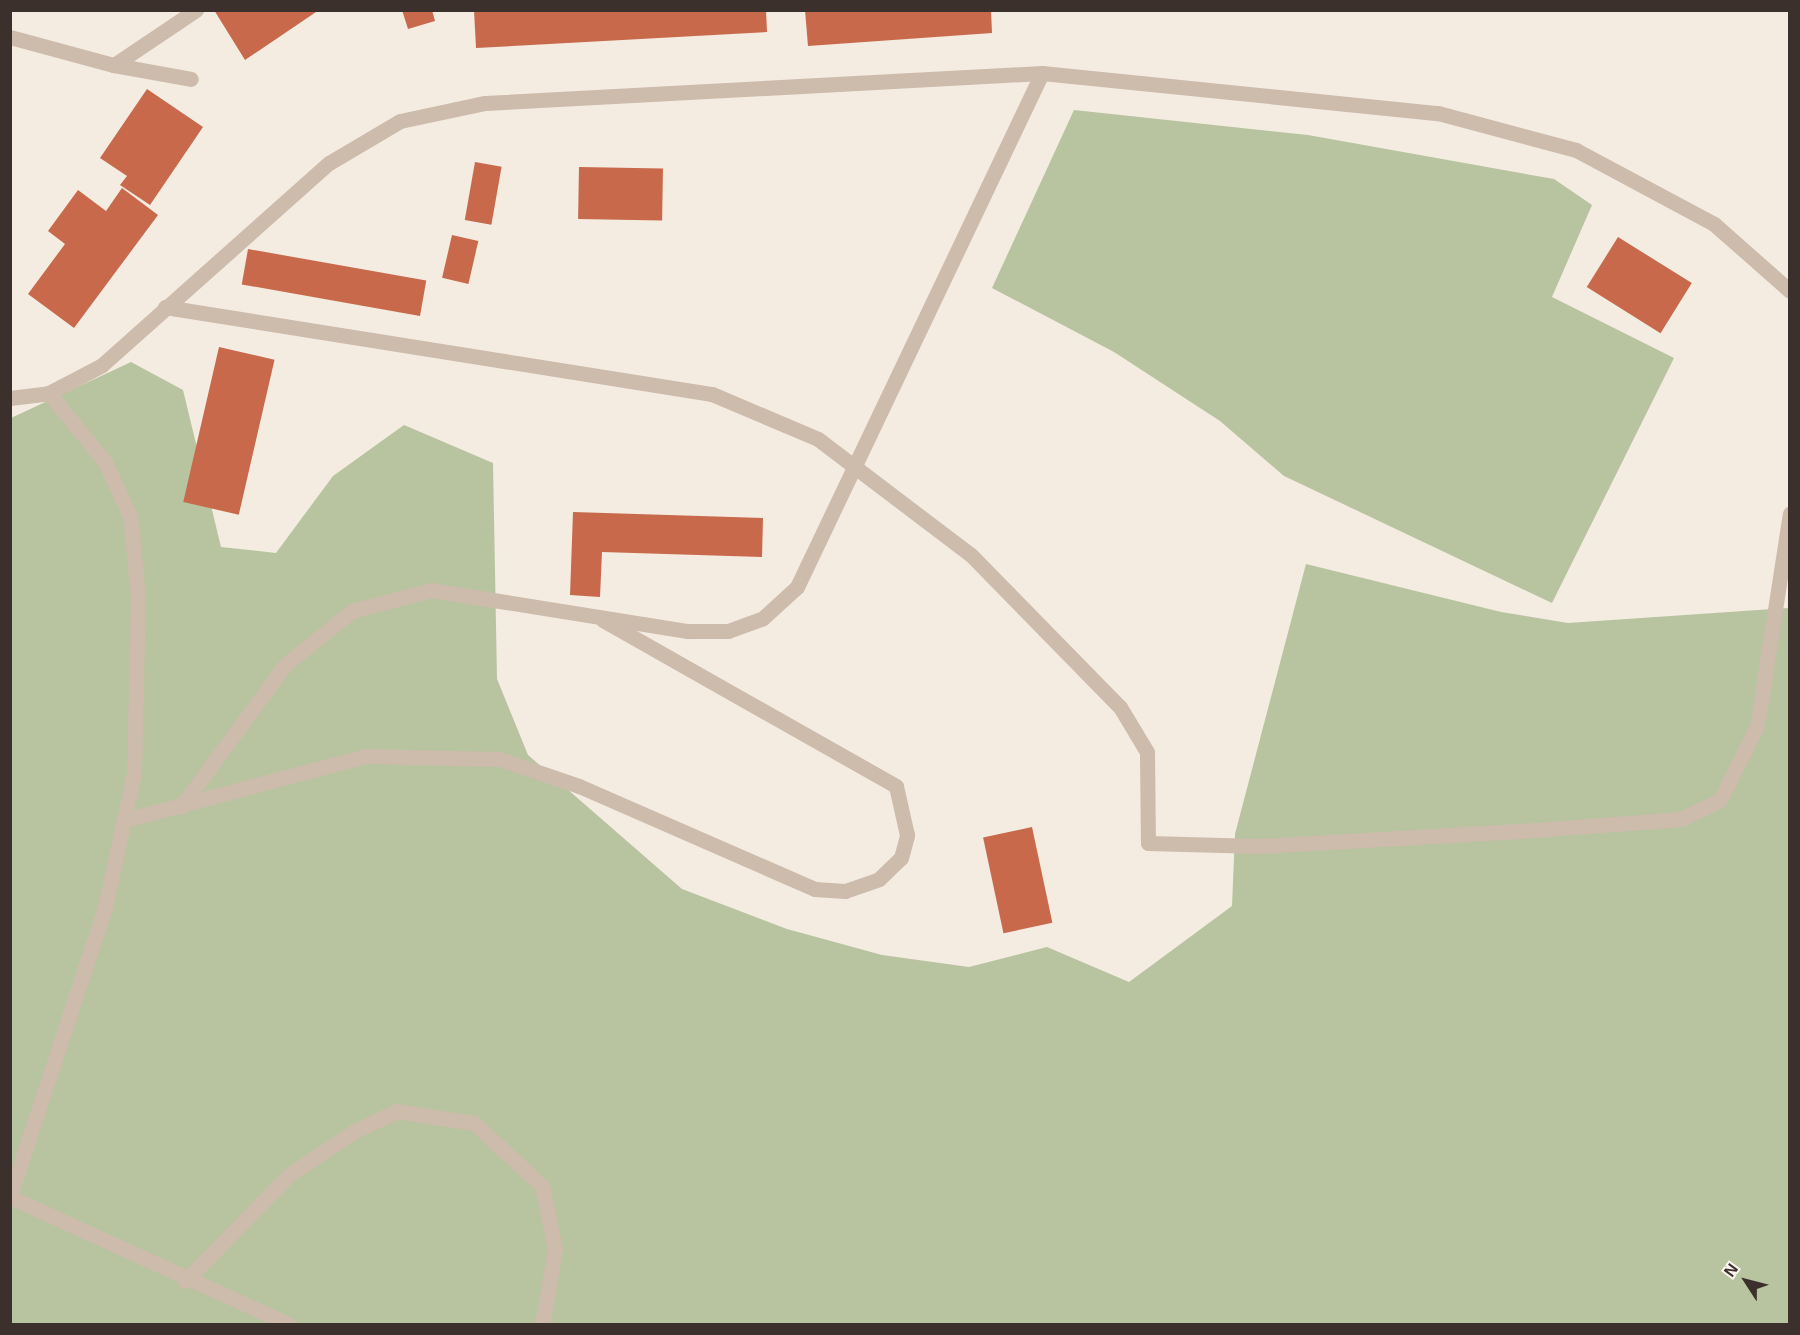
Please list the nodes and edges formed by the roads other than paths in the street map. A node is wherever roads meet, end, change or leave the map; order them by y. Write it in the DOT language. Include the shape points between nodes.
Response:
graph roads {
  1 [pos="196,10"];
  2 [pos="10,37"];
  3 [pos="114,65"];
  4 [pos="1042,73"];
  5 [pos="191,79"];
  6 [pos="1790,291"];
  7 [pos="165,307"];
  8 [pos="49,393"];
  9 [pos="10,398"];
  10 [pos="857,464"];
  11 [pos="1790,514"];
  12 [pos="596,616"];
  13 [pos="181,807"];
  14 [pos="124,820"];
  15 [pos="10,1197"];
  16 [pos="185,1281"];
  17 [pos="289,1324"];
  18 [pos="542,1324"];
  1 -- 3 [label="street"];
  2 -- 3 [label="street"];
  3 -- 5 [label="street"];
  4 -- 6 [label="street" via="1438,113 1576,150 1714,224"];
  4 -- 7 [label="street" via="485,103 400,121 329,163"];
  4 -- 10 [label="street"];
  7 -- 8 [label="street" via="102,364"];
  7 -- 10 [label="street" via="712,394 818,439"];
  8 -- 9 [label="street"];
  8 -- 14 [label="street" via="105,462 130,516 138,595 137,687 134,773"];
  10 -- 11 [label="street" via="971,555 1120,707 1147,752 1148,843 1259,846 1535,830 1681,819 1720,800 1757,726"];
  10 -- 12 [label="street" via="797,587 763,618 728,631"];
  12 -- 13 [label="street" via="431,590 352,611 285,665 226,738"];
  12 -- 13 [label="street" via="897,786 907,835 901,858 868,883 845,891 815,889 579,786 500,759 365,756"];
  13 -- 14 [label="street"];
  14 -- 15 [label="street" via="105,907"];
  15 -- 16 [label="street" via="90,1230"];
  16 -- 17 [label="street"];
  16 -- 18 [label="street" via="289,1175 356,1131 397,1112 474,1123 542,1186 555,1249"];
}
